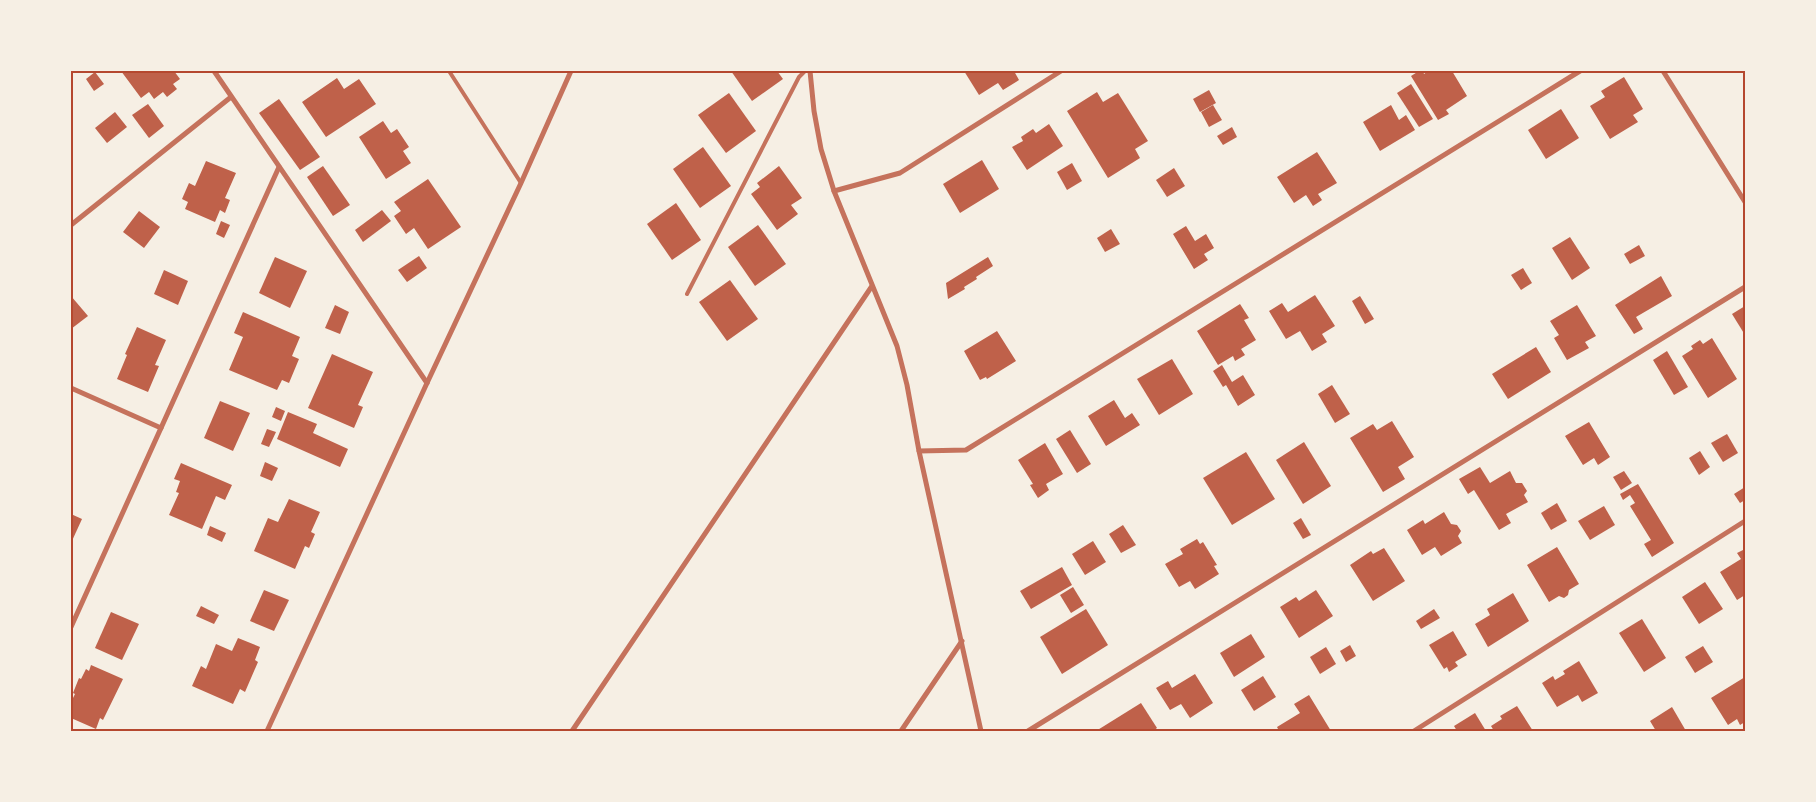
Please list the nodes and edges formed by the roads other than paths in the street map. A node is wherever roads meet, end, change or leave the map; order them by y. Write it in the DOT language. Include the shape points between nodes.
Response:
graph roads {
  1 [pos="214,71"];
  2 [pos="449,71"];
  3 [pos="571,71"];
  4 [pos="805,71"];
  5 [pos="810,71"];
  6 [pos="1061,71"];
  7 [pos="1580,71"];
  8 [pos="1663,71"];
  9 [pos="232,97"];
  10 [pos="279,167"];
  11 [pos="521,183"];
  12 [pos="834,191"];
  13 [pos="1745,202"];
  14 [pos="71,225"];
  15 [pos="872,286"];
  16 [pos="1745,286"];
  17 [pos="687,294"];
  18 [pos="427,382"];
  19 [pos="71,388"];
  20 [pos="161,428"];
  21 [pos="920,451"];
  22 [pos="1745,521"];
  23 [pos="72,626"];
  24 [pos="962,642"];
  25 [pos="267,731"];
  26 [pos="572,731"];
  27 [pos="901,731"];
  28 [pos="981,731"];
  29 [pos="1028,731"];
  30 [pos="1414,731"];
  1 -- 9 [label="street"];
  2 -- 11 [label="lane"];
  3 -- 11 [label="street"];
  4 -- 17 [label="lane"];
  5 -- 12 [label="street" via="821,149"];
  6 -- 12 [label="street" via="900,173"];
  7 -- 21 [label="street" via="966,450"];
  8 -- 13 [label="street"];
  9 -- 10 [label="street"];
  9 -- 14 [label="street"];
  10 -- 18 [label="street"];
  10 -- 20 [label="street"];
  11 -- 18 [label="street"];
  12 -- 15 [label="street"];
  15 -- 21 [label="street" via="897,346"];
  15 -- 26 [label="street"];
  16 -- 29 [label="street"];
  18 -- 25 [label="street"];
  19 -- 20 [label="street"];
  20 -- 23 [label="street"];
  21 -- 24 [label="street"];
  22 -- 30 [label="street"];
  24 -- 27 [label="street"];
  24 -- 28 [label="street"];
}
